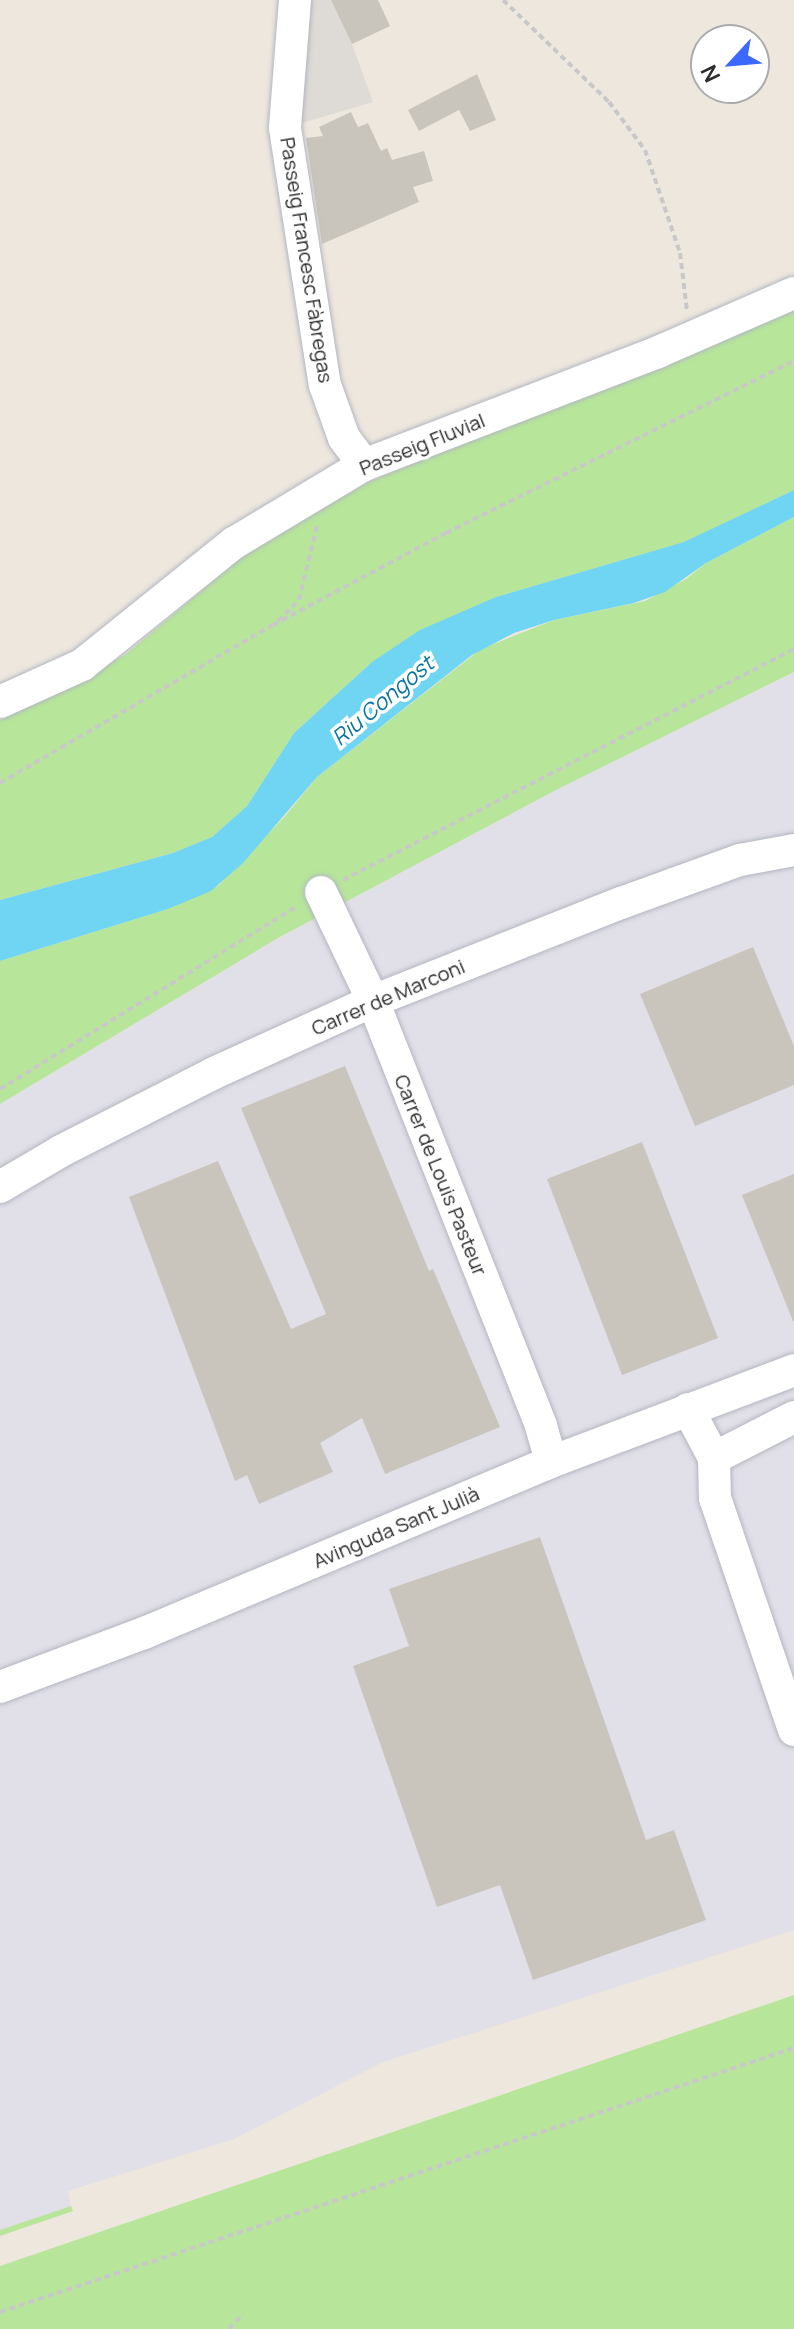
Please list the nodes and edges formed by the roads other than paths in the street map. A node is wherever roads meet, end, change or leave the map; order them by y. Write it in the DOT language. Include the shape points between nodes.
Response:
graph roads {
  1 [pos="295,0"];
  2 [pos="794,293"];
  3 [pos="364,465"];
  4 [pos="0,702"];
  5 [pos="794,850"];
  6 [pos="321,892"];
  7 [pos="373,1001"];
  8 [pos="0,1187"];
  9 [pos="793,1374"];
  10 [pos="688,1409"];
  11 [pos="794,1417"];
  12 [pos="714,1458"];
  13 [pos="551,1462"];
  14 [pos="0,1687"];
  15 [pos="794,1730"];
  1 -- 3 [label="street, Passeig Francesc Fàbregas" via="285,128 325,385 344,438"];
  2 -- 3 [label="street, Passeig Fluvial"];
  3 -- 4 [label="street, Passeig Fluvial" via="234,543 82,665"];
  5 -- 7 [label="street, Carrer de Marconi" via="740,860"];
  6 -- 7 [label="street, Carrer de Louis Pasteur"];
  7 -- 8 [label="street, Carrer de Marconi" via="214,1073"];
  7 -- 13 [label="street, Carrer de Louis Pasteur"];
  9 -- 10 [label="street, Avinguda Sant Julià"];
  10 -- 12 [label="street"];
  10 -- 13 [label="street, Avinguda Sant Julià"];
  11 -- 12 [label="street"];
  12 -- 15 [label="street" via="715,1498"];
  13 -- 14 [label="street, Avinguda Sant Julià" via="144,1633"];
}
